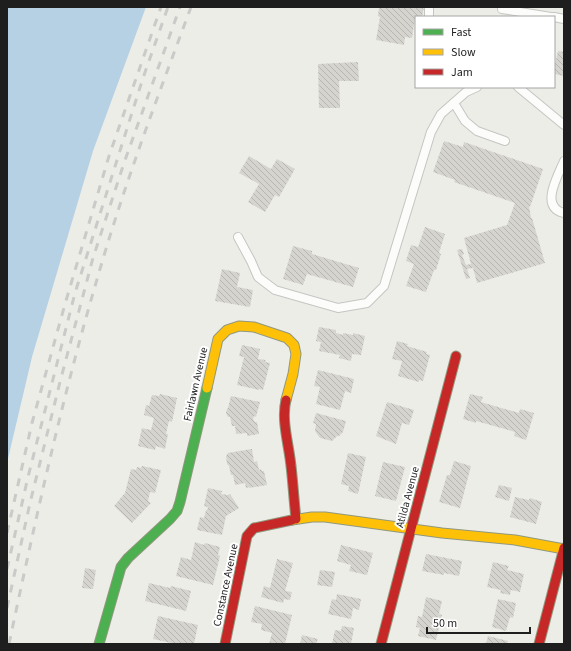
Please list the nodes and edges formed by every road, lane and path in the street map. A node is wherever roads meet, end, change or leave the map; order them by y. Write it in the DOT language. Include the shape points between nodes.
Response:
graph roads {
  1 [pos="502,11"];
  2 [pos="544,16"];
  3 [pos="475,88"];
  4 [pos="519,88"];
  5 [pos="454,103"];
  6 [pos="564,125"];
  7 [pos="505,141"];
  8 [pos="564,161"];
  9 [pos="564,213"];
  10 [pos="238,237"];
  11 [pos="456,356"];
  12 [pos="296,519"];
  13 [pos="411,529"];
  14 [pos="564,548"];
  15 [pos="99,644"];
  16 [pos="225,644"];
  17 [pos="381,644"];
  18 [pos="539,644"];
  1 -- 2 [label="lane"];
  3 -- 5 [label="lane"];
  4 -- 6 [label="lane"];
  5 -- 7 [label="lane" via="465,121 477,131"];
  5 -- 10 [label="lane" via="441,114 431,132 384,286 366,303 338,308 275,290 258,277"];
  8 -- 9 [label="lane" via="553,186 551,198 558,212"];
  11 -- 13 [label="street, Atilda Avenue"];
  12 -- 13 [label="street, Constance Avenue" via="325,517"];
  12 -- 15 [label="street, Fairlawn Avenue" via="284,409 293,374 296,354 294,345 287,338 254,327 239,326 227,330 218,339 180,502 170,520 121,567"];
  12 -- 16 [label="street, Constance Avenue" via="254,528 248,536"];
  13 -- 14 [label="street, Constance Avenue"];
  13 -- 17 [label="street, Atilda Avenue"];
  14 -- 18 [label="street"];
}
